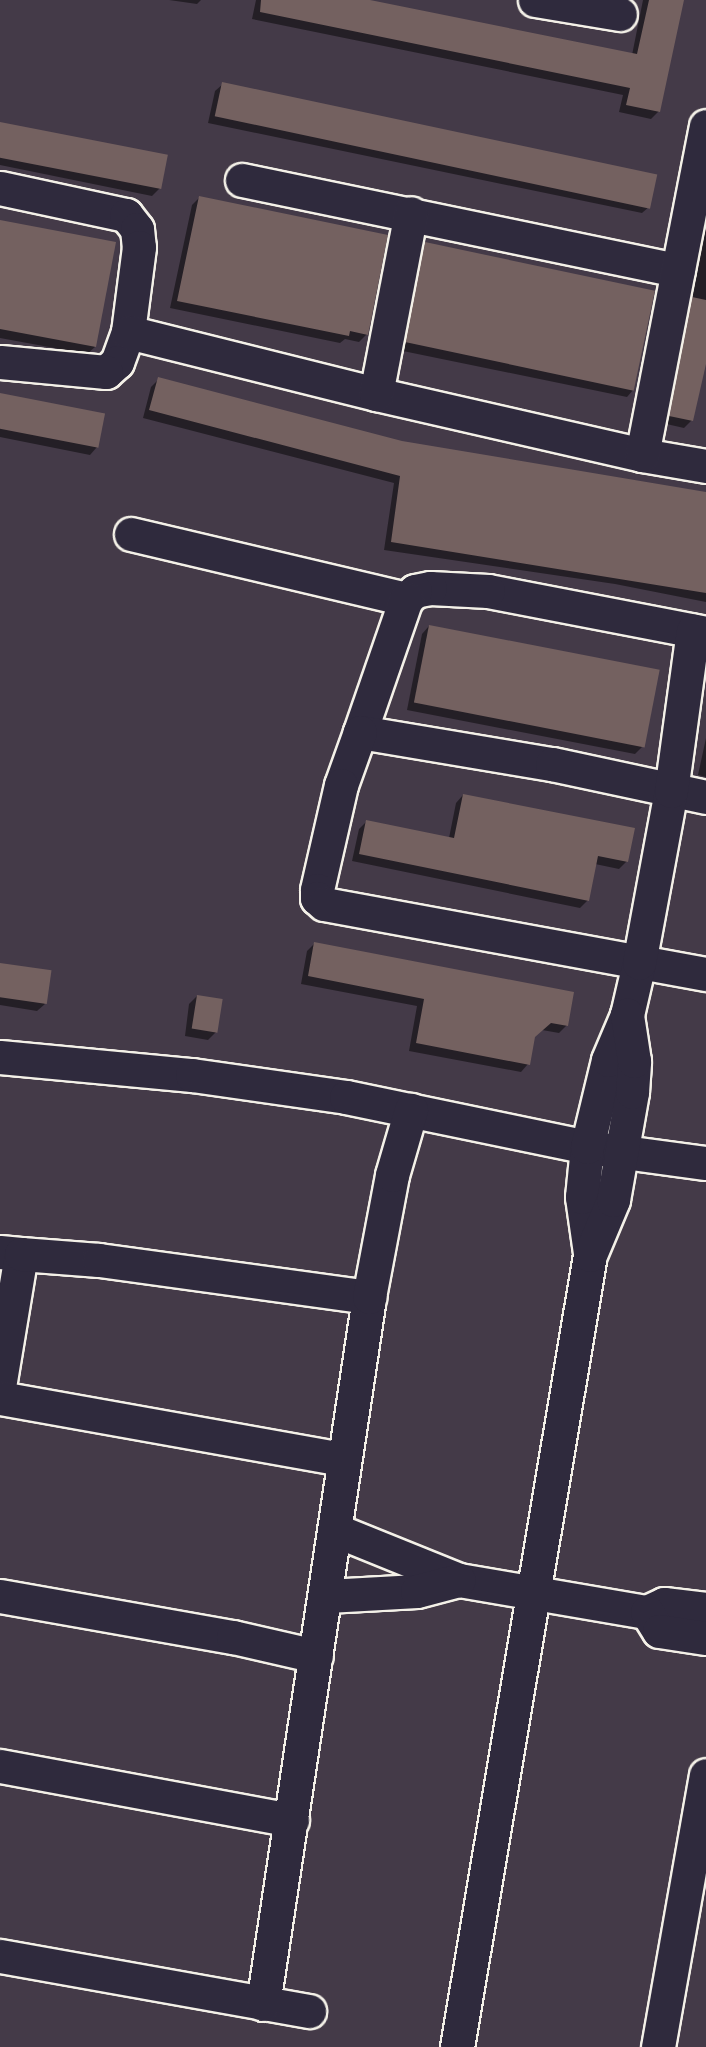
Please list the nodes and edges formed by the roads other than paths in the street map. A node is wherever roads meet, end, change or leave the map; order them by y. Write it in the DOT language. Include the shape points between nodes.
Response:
graph roads {
  1 [pos="535,0"];
  2 [pos="620,14"];
  3 [pos="706,130"];
  4 [pos="242,180"];
  5 [pos="0,188"];
  6 [pos="411,213"];
  7 [pos="678,270"];
  8 [pos="128,332"];
  9 [pos="0,362"];
  10 [pos="376,394"];
  11 [pos="642,455"];
  12 [pos="706,466"];
  13 [pos="131,534"];
  14 [pos="406,599"];
  15 [pos="700,632"];
  16 [pos="360,732"];
  17 [pos="671,791"];
  18 [pos="706,797"];
  19 [pos="639,963"];
  20 [pos="706,974"];
  21 [pos="627,1015"];
  22 [pos="0,1057"];
  23 [pos="411,1110"];
  24 [pos="587,1147"];
  25 [pos="622,1149"];
  26 [pos="706,1163"];
  27 [pos="10,1253"];
  28 [pos="590,1255"];
  29 [pos="369,1297"];
  30 [pos="0,1381"];
  31 [pos="0,1398"];
  32 [pos="343,1459"];
  33 [pos="335,1530"];
  34 [pos="459,1580"];
  35 [pos="535,1593"];
  36 [pos="0,1596"];
  37 [pos="327,1596"];
  38 [pos="706,1610"];
  39 [pos="647,1612"];
  40 [pos="706,1638"];
  41 [pos="316,1656"];
  42 [pos="0,1766"];
  43 [pos="706,1775"];
  44 [pos="292,1820"];
  45 [pos="696,1894"];
  46 [pos="0,1956"];
  47 [pos="263,2004"];
  48 [pos="309,2011"];
  49 [pos="457,2047"];
  50 [pos="658,2047"];
  1 -- 2 [label="street"];
  3 -- 7 [label="street"];
  4 -- 6 [label="street"];
  5 -- 8 [label="street" via="126,215 137,229 139,247"];
  6 -- 7 [label="street"];
  6 -- 10 [label="street"];
  7 -- 11 [label="street"];
  8 -- 9 [label="street" via="117,362 106,372"];
  8 -- 10 [label="street"];
  10 -- 11 [label="street"];
  11 -- 12 [label="street"];
  13 -- 14 [label="street"];
  14 -- 15 [label="street" via="415,591 430,588 488,591"];
  14 -- 16 [label="street"];
  15 -- 17 [label="street"];
  16 -- 17 [label="street" via="552,764"];
  16 -- 19 [label="street" via="341,785 317,898 324,904"];
  17 -- 18 [label="street"];
  17 -- 19 [label="street"];
  19 -- 20 [label="street"];
  19 -- 21 [label="street"];
  21 -- 24 [label="street" via="608,1060"];
  21 -- 25 [label="street" via="634,1061"];
  22 -- 23 [label="street" via="192,1075"];
  23 -- 24 [label="street"];
  23 -- 29 [label="street" via="392,1175"];
  24 -- 25 [label="street"];
  24 -- 28 [label="street" via="582,1197"];
  25 -- 26 [label="street"];
  25 -- 28 [label="street" via="613,1200"];
  27 -- 29 [label="street" via="99,1260"];
  27 -- 30 [label="street"];
  28 -- 35 [label="street"];
  29 -- 32 [label="street"];
  31 -- 32 [label="street"];
  32 -- 33 [label="street"];
  33 -- 34 [label="street"];
  33 -- 37 [label="street"];
  34 -- 35 [label="street"];
  34 -- 37 [label="street" via="417,1591"];
  35 -- 39 [label="street"];
  35 -- 49 [label="street"];
  36 -- 41 [label="street" via="233,1636"];
  37 -- 41 [label="street"];
  38 -- 39 [label="street" via="664,1604"];
  39 -- 40 [label="street" via="659,1631"];
  41 -- 44 [label="street"];
  42 -- 44 [label="street"];
  43 -- 45 [label="street"];
  44 -- 47 [label="street"];
  45 -- 50 [label="street"];
  46 -- 47 [label="street"];
  47 -- 48 [label="street"];
}
